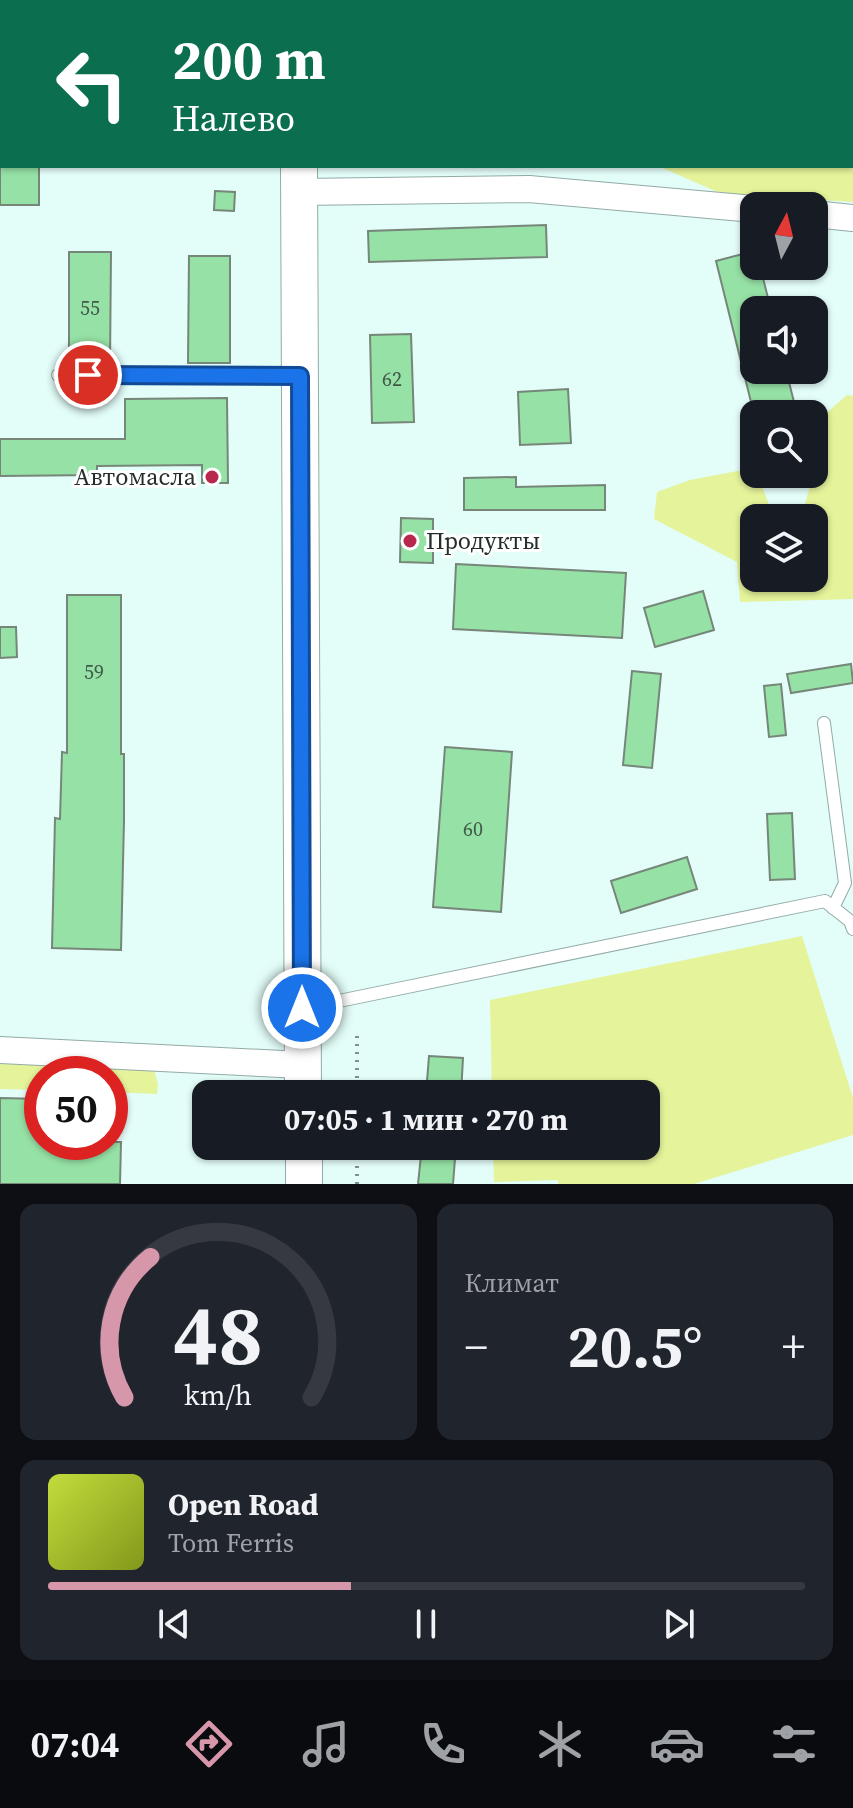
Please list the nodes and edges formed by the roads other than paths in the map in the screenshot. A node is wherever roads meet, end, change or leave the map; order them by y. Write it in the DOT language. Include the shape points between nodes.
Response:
graph roads {
  1 [pos="299,179"];
  2 [pos="740,208"];
  3 [pos="828,215"];
  4 [pos="853,218"];
  5 [pos="58,375"];
  6 [pos="300,376"];
  7 [pos="824,723"];
  8 [pos="833,908"];
  9 [pos="853,929"];
  10 [pos="302,1008"];
  11 [pos="0,1050"];
  12 [pos="302,1080"];
  13 [pos="304,1160"];
  14 [pos="304,1184"];
  1 -- 2 [label="street" via="529,189"];
  1 -- 6 [label="main road"];
  3 -- 4 [label="street"];
  5 -- 6 [label="lane"];
  6 -- 10 [label="main road"];
  7 -- 8 [label="lane" via="845,883"];
  8 -- 9 [label="lane"];
  8 -- 10 [label="lane" via="825,901"];
  10 -- 12 [label="main road"];
  11 -- 12 [label="street"];
  13 -- 14 [label="main road"];
}
